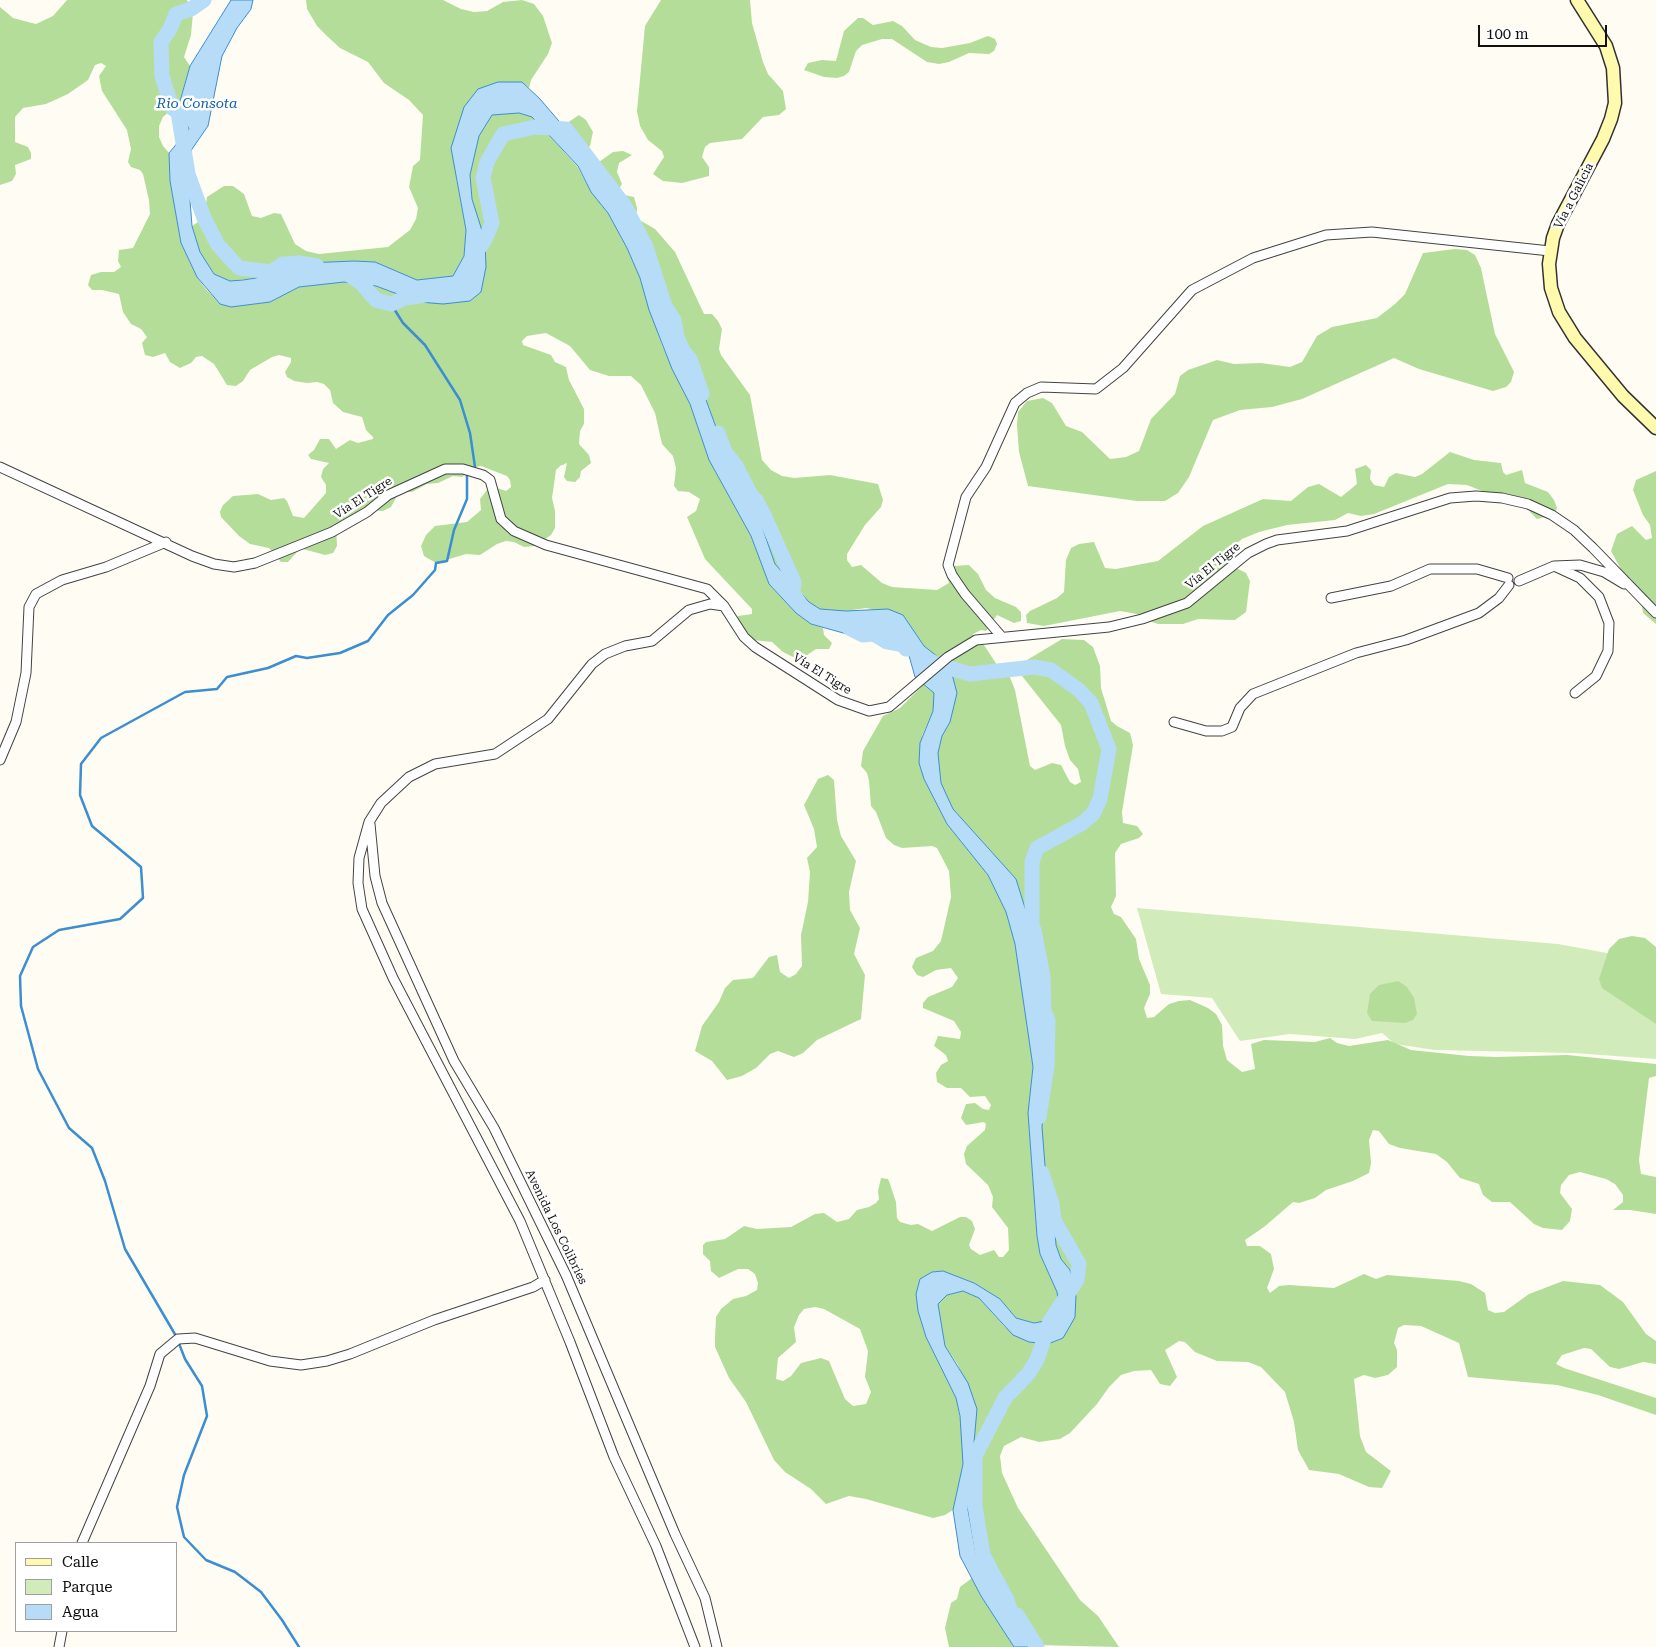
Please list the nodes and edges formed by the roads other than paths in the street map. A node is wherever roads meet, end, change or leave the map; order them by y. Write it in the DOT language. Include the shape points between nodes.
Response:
graph roads {
  1 [pos="1577,0"];
  2 [pos="1550,251"];
  3 [pos="1656,428"];
  4 [pos="0,467"];
  5 [pos="166,542"];
  6 [pos="1554,566"];
  7 [pos="1509,582"];
  8 [pos="1331,598"];
  9 [pos="1649,605"];
  10 [pos="724,606"];
  11 [pos="1656,613"];
  12 [pos="1001,636"];
  13 [pos="1575,694"];
  14 [pos="1174,722"];
  15 [pos="0,760"];
  16 [pos="369,822"];
  17 [pos="545,1280"];
  18 [pos="82,1542"];
  19 [pos="62,1632"];
  20 [pos="59,1647"];
  21 [pos="695,1647"];
  22 [pos="717,1647"];
  1 -- 2 [label="street, Vía a Galicia" via="1606,46 1613,68 1614,103 1603,139 1558,224"];
  2 -- 3 [label="street, Vía a Galicia" via="1551,288 1565,323 1601,371"];
  2 -- 12 [label="street" via="1372,232 1326,235 1253,258 1192,290 1123,368 1096,389 1041,388 1027,393 1015,403 993,452 966,497 948,565 965,594"];
  4 -- 5 [label="street, Vía El Tigre"];
  5 -- 10 [label="street, Vía El Tigre" via="214,564 234,567 255,563 332,532 398,489 445,469 464,469 490,480 501,519 514,531 546,544 693,584 706,590"];
  5 -- 15 [label="street" via="106,567 62,580 36,594 29,607 26,672 16,722"];
  6 -- 7 [label="street" via="1518,581 1515,586"];
  6 -- 9 [label="street" via="1580,565 1604,572 1626,585"];
  6 -- 13 [label="street" via="1580,578 1599,597 1609,623 1608,651 1596,676"];
  7 -- 8 [label="street" via="1477,569 1430,569 1391,586"];
  7 -- 14 [label="street" via="1499,598 1479,613 1406,640 1356,652 1253,694 1240,708 1232,727 1206,731"];
  9 -- 11 [label="street, Vía El Tigre"];
  9 -- 12 [label="street, Vía El Tigre" via="1574,530 1552,515 1511,500 1476,496 1450,498 1347,531 1277,540 1248,552 1187,603 1142,619 1073,632"];
  10 -- 12 [label="street, Vía El Tigre" via="744,637 755,647 849,705 869,711 889,707 948,657 976,640"];
  10 -- 16 [label="street" via="710,604 689,610 652,641 605,654 592,664 548,719 534,730 495,754 435,764 409,777 381,803"];
  16 -- 17 [label="street" via="359,858 362,909 393,978 520,1221"];
  16 -- 22 [label="street, Avenida Los Colibríes" via="375,876 382,903 454,1060 494,1128 566,1275 705,1598"];
  17 -- 18 [label="street" via="534,1287 434,1320 327,1361 301,1365 270,1361 195,1338 178,1339 160,1354 150,1386"];
  17 -- 21 [label="street" via="614,1457 656,1546"];
  19 -- 20 [label="street"];
}
